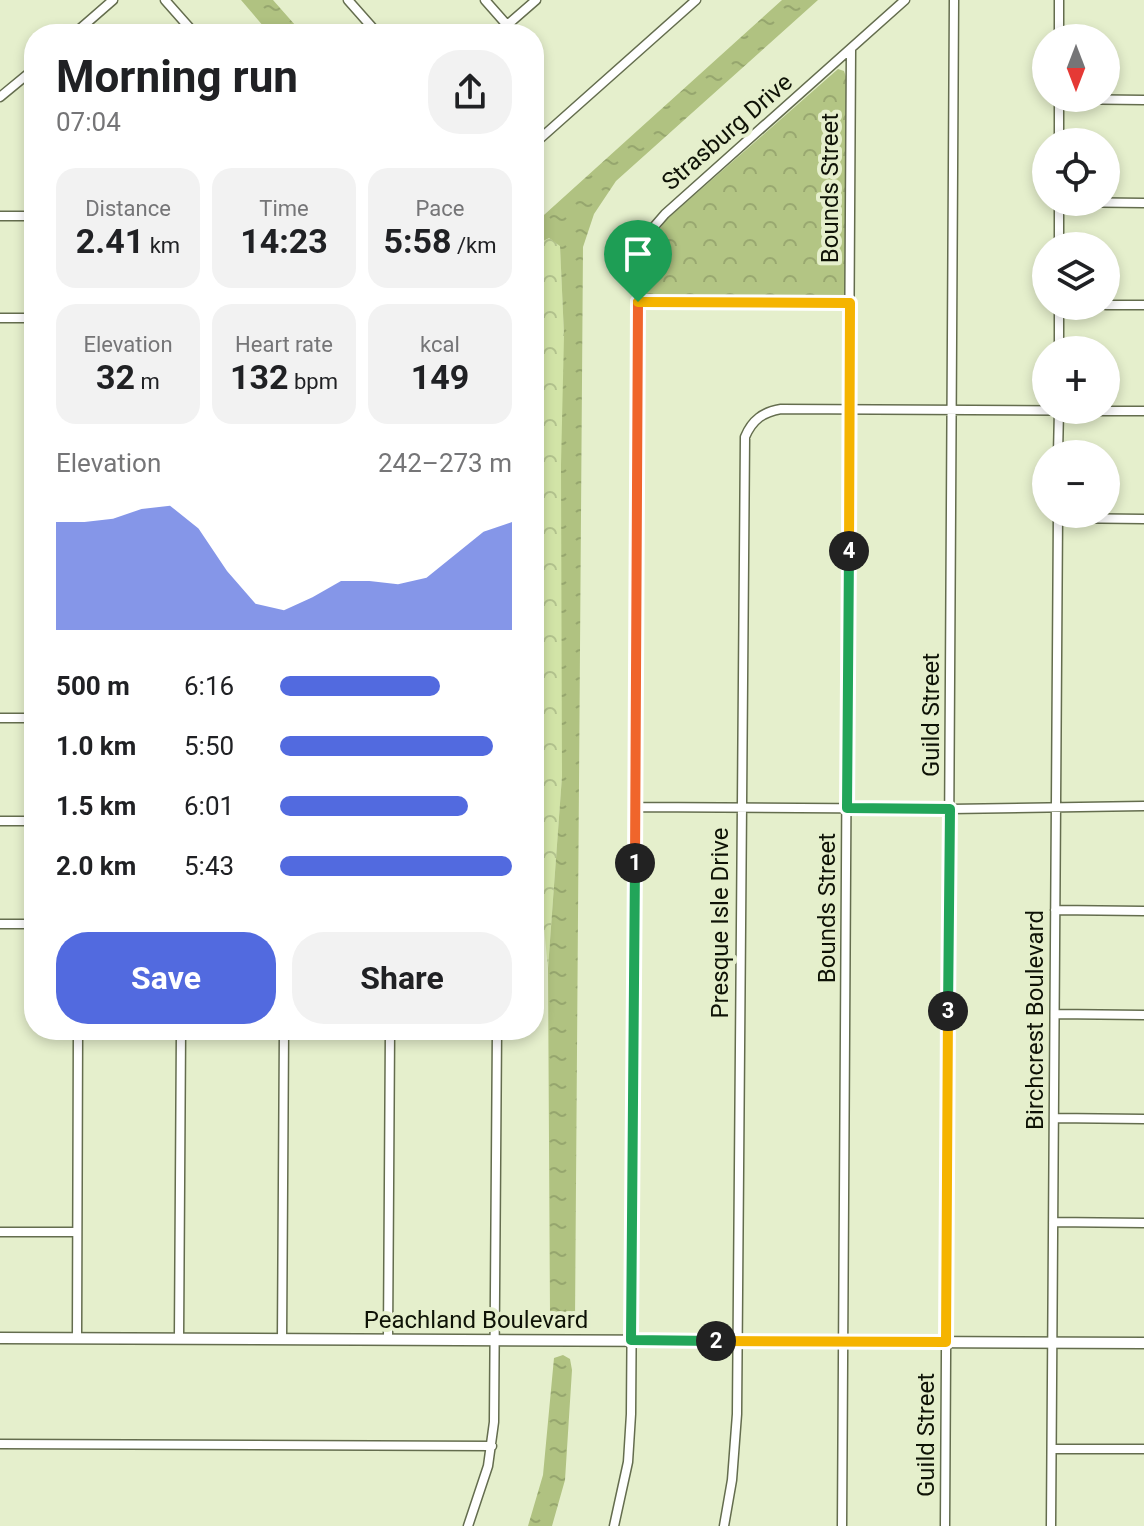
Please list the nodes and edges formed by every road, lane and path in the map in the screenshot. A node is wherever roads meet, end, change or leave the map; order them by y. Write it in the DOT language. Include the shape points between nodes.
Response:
graph roads {
  1 [pos="113,0"];
  2 [pos="165,0"];
  3 [pos="348,0"];
  4 [pos="485,0"];
  5 [pos="536,0"];
  6 [pos="696,0"];
  7 [pos="905,0"];
  8 [pos="954,0"];
  9 [pos="1059,0"];
  10 [pos="85,24"];
  11 [pos="186,24"];
  12 [pos="369,24"];
  13 [pos="506,24"];
  14 [pos="508,24"];
  15 [pos="1059,24"];
  16 [pos="851,50"];
  17 [pos="24,77"];
  18 [pos="0,97"];
  19 [pos="1120,100"];
  20 [pos="1144,100"];
  21 [pos="544,135"];
  22 [pos="1120,203"];
  23 [pos="1144,203"];
  24 [pos="0,216"];
  25 [pos="24,216"];
  26 [pos="638,302"];
  27 [pos="850,303"];
  28 [pos="1120,305"];
  29 [pos="1144,305"];
  30 [pos="0,318"];
  31 [pos="24,318"];
  32 [pos="850,410"];
  33 [pos="953,410"];
  34 [pos="1032,410"];
  35 [pos="1120,411"];
  36 [pos="1144,411"];
  37 [pos="1120,518"];
  38 [pos="1144,519"];
  39 [pos="1058,528"];
  40 [pos="0,718"];
  41 [pos="24,718"];
  42 [pos="1056,806"];
  43 [pos="1144,806"];
  44 [pos="635,807"];
  45 [pos="741,807"];
  46 [pos="847,808"];
  47 [pos="950,809"];
  48 [pos="0,821"];
  49 [pos="24,821"];
  50 [pos="1055,910"];
  51 [pos="1144,911"];
  52 [pos="0,924"];
  53 [pos="24,924"];
  54 [pos="1055,1014"];
  55 [pos="1144,1015"];
  56 [pos="78,1040"];
  57 [pos="181,1040"];
  58 [pos="284,1040"];
  59 [pos="390,1040"];
  60 [pos="497,1040"];
  61 [pos="1054,1118"];
  62 [pos="1144,1119"];
  63 [pos="1053,1222"];
  64 [pos="1144,1223"];
  65 [pos="0,1232"];
  66 [pos="77,1232"];
  67 [pos="0,1338"];
  68 [pos="77,1338"];
  69 [pos="179,1338"];
  70 [pos="282,1339"];
  71 [pos="388,1339"];
  72 [pos="494,1340"];
  73 [pos="631,1340"];
  74 [pos="737,1341"];
  75 [pos="844,1341"];
  76 [pos="946,1342"];
  77 [pos="1052,1342"];
  78 [pos="1144,1343"];
  79 [pos="0,1444"];
  80 [pos="492,1446"];
  81 [pos="1052,1449"];
  82 [pos="1144,1449"];
  83 [pos="468,1526"];
  84 [pos="614,1526"];
  85 [pos="724,1526"];
  86 [pos="842,1526"];
  87 [pos="945,1526"];
  88 [pos="1051,1526"];
  1 -- 10 [label="street"];
  2 -- 11 [label="street"];
  3 -- 12 [label="street"];
  4 -- 13 [label="street"];
  5 -- 14 [label="street"];
  6 -- 21 [label="street"];
  7 -- 16 [label="street, Strasburg Drive"];
  8 -- 33 [label="street, Guild Street"];
  9 -- 15 [label="street"];
  16 -- 26 [label="street, Strasburg Drive" via="652,229 640,254"];
  16 -- 27 [label="street, Bounds Street"];
  17 -- 18 [label="street"];
  19 -- 20 [label="street"];
  22 -- 23 [label="street"];
  24 -- 25 [label="street"];
  26 -- 27 [label="street"];
  26 -- 44 [label="street, Strasburg Drive"];
  27 -- 32 [label="street, Bounds Street"];
  28 -- 29 [label="street"];
  30 -- 31 [label="street"];
  32 -- 33 [label="street, Presque Isle Drive"];
  32 -- 45 [label="street, Presque Isle Drive" via="772,410 755,420 745,437"];
  32 -- 46 [label="street, Bounds Street"];
  33 -- 34 [label="street, Presque Isle Drive"];
  33 -- 47 [label="street, Guild Street"];
  35 -- 36 [label="street, Presque Isle Drive"];
  37 -- 38 [label="street"];
  39 -- 42 [label="street, Birchcrest Boulevard"];
  40 -- 41 [label="street"];
  42 -- 43 [label="street"];
  42 -- 47 [label="street"];
  42 -- 50 [label="street, Birchcrest Boulevard"];
  44 -- 45 [label="street"];
  44 -- 73 [label="street, Strasburg Drive"];
  45 -- 46 [label="street"];
  45 -- 74 [label="street, Presque Isle Drive"];
  46 -- 47 [label="street"];
  46 -- 75 [label="street, Bounds Street"];
  47 -- 76 [label="street, Guild Street"];
  48 -- 49 [label="street"];
  50 -- 51 [label="street"];
  50 -- 54 [label="street, Birchcrest Boulevard"];
  52 -- 53 [label="street"];
  54 -- 55 [label="street"];
  54 -- 61 [label="street, Birchcrest Boulevard"];
  56 -- 66 [label="street"];
  57 -- 69 [label="street"];
  58 -- 70 [label="street"];
  59 -- 71 [label="street"];
  60 -- 72 [label="street"];
  61 -- 62 [label="street"];
  61 -- 63 [label="street, Birchcrest Boulevard"];
  63 -- 64 [label="street"];
  63 -- 77 [label="street, Birchcrest Boulevard"];
  65 -- 66 [label="street"];
  66 -- 68 [label="street"];
  67 -- 68 [label="street, Peachland Boulevard"];
  68 -- 69 [label="street, Peachland Boulevard"];
  69 -- 70 [label="street, Peachland Boulevard"];
  70 -- 71 [label="street, Peachland Boulevard"];
  71 -- 72 [label="street, Peachland Boulevard"];
  72 -- 73 [label="street, Peachland Boulevard"];
  72 -- 80 [label="street"];
  73 -- 74 [label="street, Peachland Boulevard"];
  73 -- 84 [label="street, Strasburg Drive" via="629,1448"];
  74 -- 75 [label="street, Peachland Boulevard"];
  74 -- 85 [label="street, Presque Isle Drive" via="736,1444"];
  75 -- 76 [label="street, Peachland Boulevard"];
  75 -- 86 [label="street, Bounds Street"];
  76 -- 77 [label="street, Peachland Boulevard"];
  76 -- 87 [label="street, Guild Street"];
  77 -- 78 [label="street, Peachland Boulevard"];
  77 -- 81 [label="street, Birchcrest Boulevard"];
  79 -- 80 [label="street"];
  80 -- 83 [label="street"];
  81 -- 82 [label="street"];
  81 -- 88 [label="street, Birchcrest Boulevard"];
}
